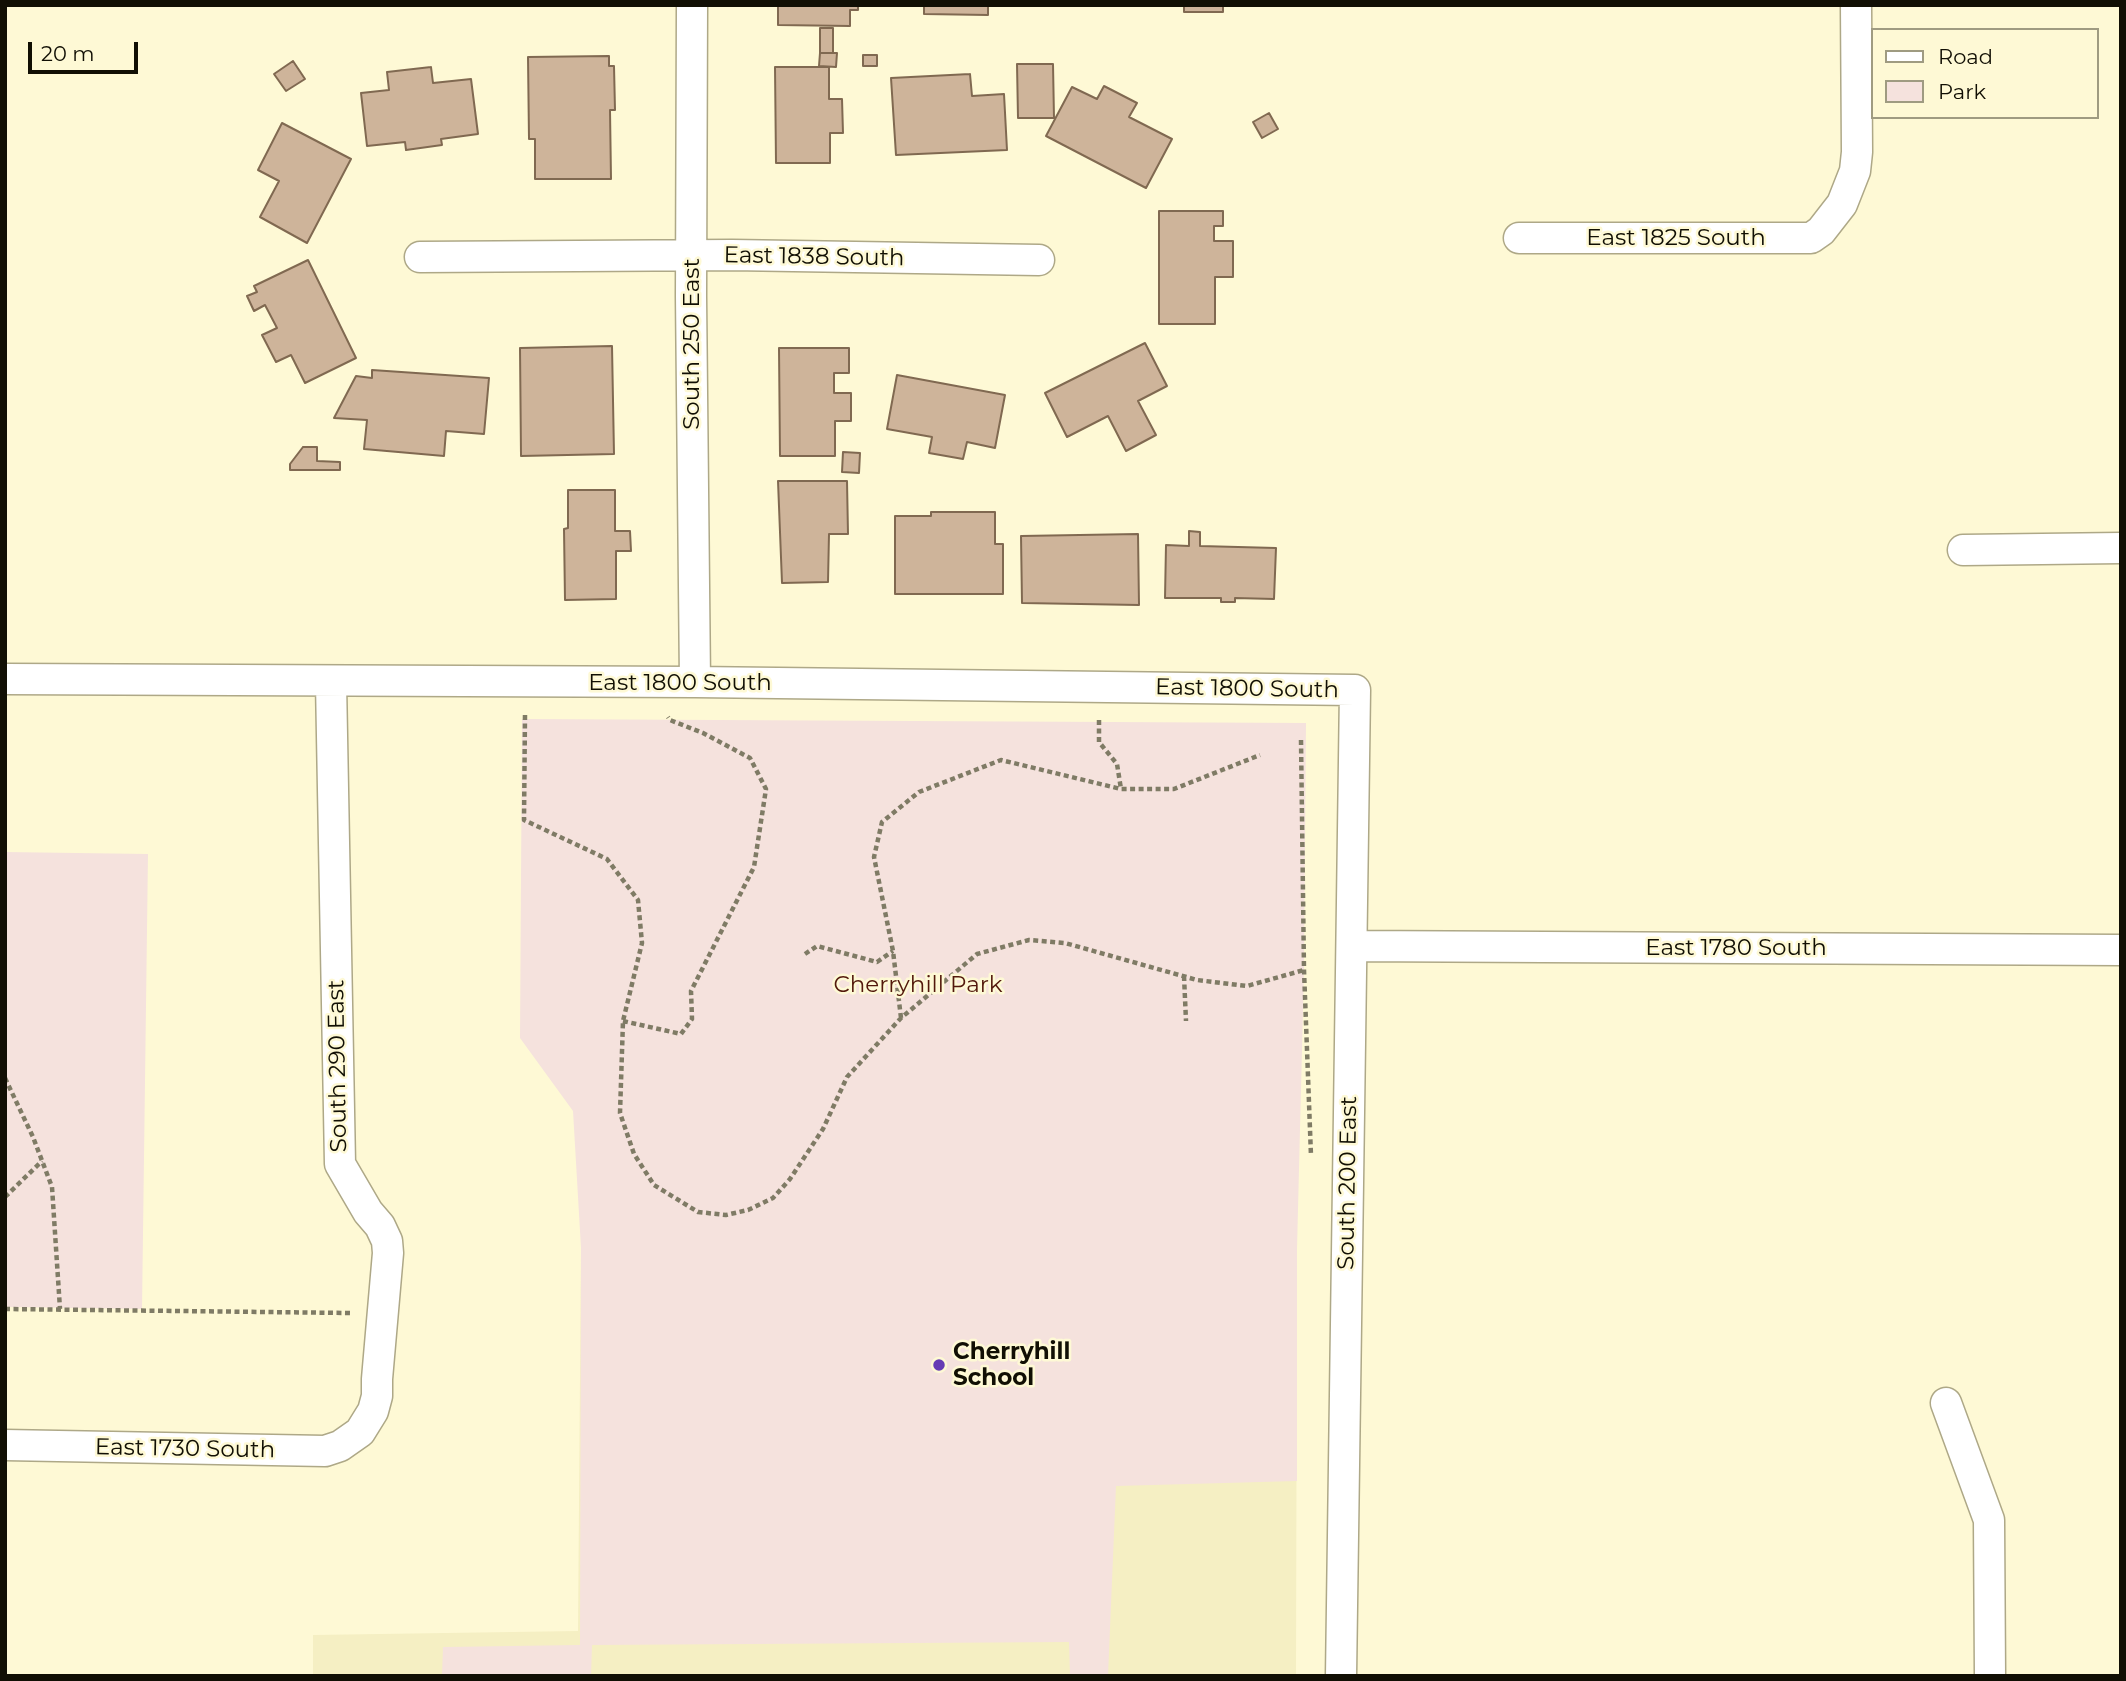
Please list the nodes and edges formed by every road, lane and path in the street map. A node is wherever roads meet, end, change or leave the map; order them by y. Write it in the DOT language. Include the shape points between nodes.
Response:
graph roads {
  1 [pos="692,5"];
  2 [pos="1856,5"];
  3 [pos="1519,238"];
  4 [pos="421,257"];
  5 [pos="692,257"];
  6 [pos="1039,260"];
  7 [pos="2121,548"];
  8 [pos="1963,550"];
  9 [pos="5,680"];
  10 [pos="331,682"];
  11 [pos="695,682"];
  12 [pos="1355,690"];
  13 [pos="525,712"];
  14 [pos="666,713"];
  15 [pos="1099,718"];
  16 [pos="1301,740"];
  17 [pos="1260,755"];
  18 [pos="1121,789"];
  19 [pos="1352,946"];
  20 [pos="2121,950"];
  21 [pos="893,951"];
  22 [pos="805,954"];
  23 [pos="1304,970"];
  24 [pos="1184,976"];
  25 [pos="901,1018"];
  26 [pos="623,1021"];
  27 [pos="1186,1021"];
  28 [pos="5,1078"];
  29 [pos="1311,1156"];
  30 [pos="42,1161"];
  31 [pos="5,1197"];
  32 [pos="5,1308"];
  33 [pos="60,1309"];
  34 [pos="363,1313"];
  35 [pos="1946,1403"];
  36 [pos="360,1432"];
  37 [pos="5,1445"];
  38 [pos="1341,1676"];
  39 [pos="1990,1676"];
  1 -- 5 [label="street, South 250 East"];
  2 -- 3 [label="street, East 1825 South" via="1856,171 1842,204 1811,238"];
  4 -- 5 [label="street, East 1838 South"];
  5 -- 6 [label="street, East 1838 South"];
  5 -- 11 [label="street, South 250 East"];
  7 -- 8 [label="street"];
  9 -- 10 [label="street, East 1800 South"];
  10 -- 11 [label="street, East 1800 South"];
  10 -- 36 [label="street, South 290 East" via="340,1164 380,1226 388,1254 377,1396"];
  11 -- 12 [label="street, East 1800 South"];
  12 -- 19 [label="street, South 200 East"];
  13 -- 26 [label="path" via="524,820 607,859 638,900 642,943"];
  14 -- 26 [label="path" via="670,720 750,758 766,789 754,867 691,991 692,1019 681,1034"];
  15 -- 18 [label="path" via="1099,743 1117,764"];
  16 -- 23 [label="path"];
  17 -- 18 [label="path" via="1174,789"];
  18 -- 21 [label="path" via="1001,760 919,792 883,822 874,857"];
  19 -- 20 [label="street, East 1780 South"];
  19 -- 38 [label="street, South 200 East"];
  21 -- 22 [label="path" via="877,962 817,946"];
  21 -- 25 [label="path"];
  23 -- 24 [label="path" via="1247,986"];
  23 -- 29 [label="path"];
  24 -- 25 [label="path" via="1066,943 1029,940 977,954"];
  24 -- 27 [label="path"];
  25 -- 26 [label="path" via="847,1077 823,1129 790,1179 773,1198 726,1215 698,1212 654,1185 634,1154 620,1113"];
  28 -- 30 [label="path"];
  30 -- 31 [label="path"];
  30 -- 33 [label="path" via="52,1186"];
  32 -- 33 [label="path"];
  33 -- 34 [label="path"];
  35 -- 39 [label="street" via="1989,1520"];
  36 -- 37 [label="street, East 1730 South" via="325,1451"];
}
